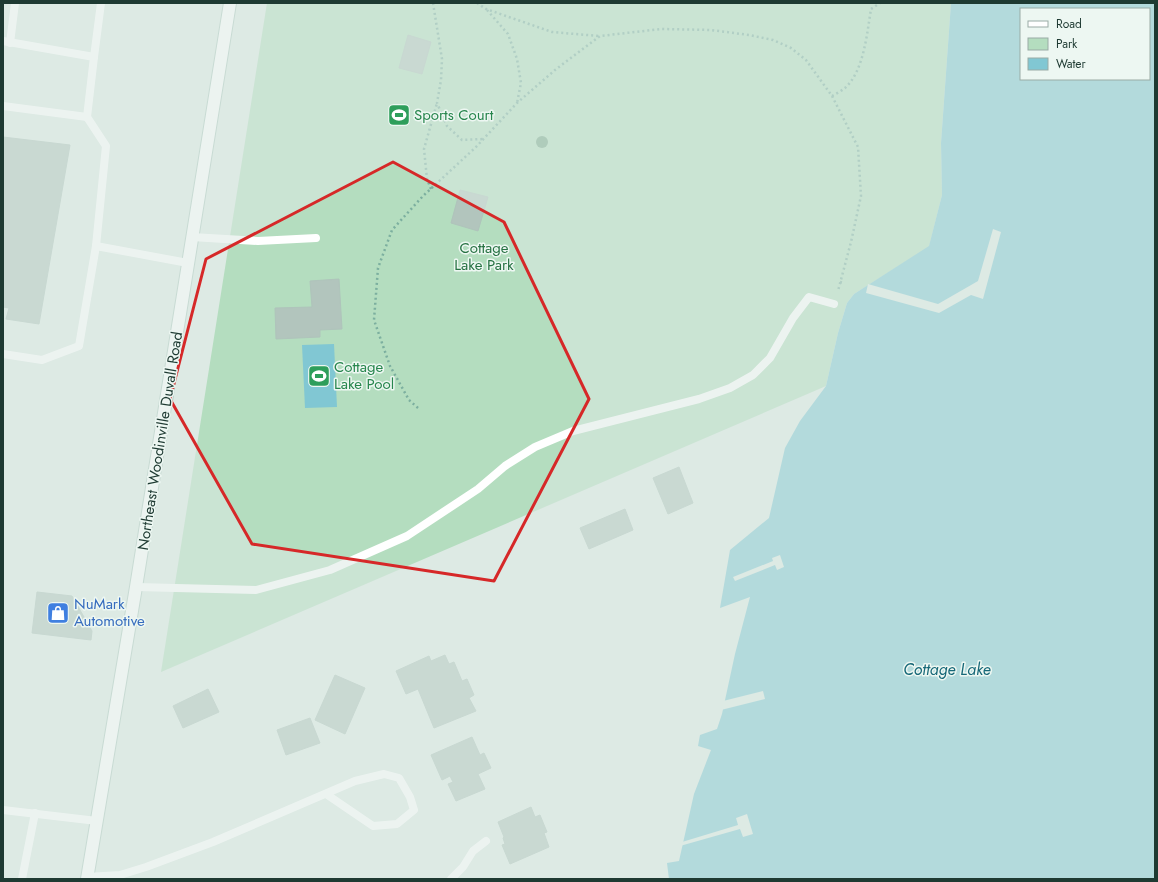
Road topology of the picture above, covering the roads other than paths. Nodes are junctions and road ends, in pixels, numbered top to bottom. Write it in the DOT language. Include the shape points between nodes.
graph roads {
  1 [pos="15,3"];
  2 [pos="101,3"];
  3 [pos="230,3"];
  4 [pos="6,42"];
  5 [pos="94,57"];
  6 [pos="3,106"];
  7 [pos="87,117"];
  8 [pos="192,237"];
  9 [pos="316,238"];
  10 [pos="96,246"];
  11 [pos="188,263"];
  12 [pos="834,304"];
  13 [pos="3,354"];
  14 [pos="136,587"];
  15 [pos="326,794"];
  16 [pos="3,810"];
  17 [pos="35,813"];
  18 [pos="97,821"];
  19 [pos="486,841"];
  20 [pos="87,878"];
  21 [pos="22,879"];
  22 [pos="451,879"];
  1 -- 4 [label="lane"];
  2 -- 5 [label="lane"];
  3 -- 8 [label="main road, Northeast Woodinville Duvall Road"];
  4 -- 5 [label="lane"];
  5 -- 7 [label="lane"];
  6 -- 7 [label="lane"];
  7 -- 10 [label="lane" via="106,146"];
  8 -- 9 [label="lane" via="258,241"];
  8 -- 11 [label="main road, Northeast Woodinville Duvall Road"];
  10 -- 11 [label="lane"];
  10 -- 13 [label="lane" via="79,346 42,360"];
  11 -- 14 [label="main road, Northeast Woodinville Duvall Road"];
  12 -- 14 [label="lane" via="809,297 793,318 770,358 753,375 730,388 699,399 573,431 535,447 407,536 330,570 256,590"];
  14 -- 18 [label="main road, Northeast Woodinville Duvall Road"];
  15 -- 15 [label="lane" via="355,781 384,774 399,778 414,810 397,824 373,826"];
  15 -- 20 [label="lane" via="213,842 146,867 120,875"];
  16 -- 17 [label="lane"];
  17 -- 18 [label="lane"];
  17 -- 21 [label="lane"];
  18 -- 20 [label="main road, Northeast Woodinville Duvall Road"];
  19 -- 22 [label="lane" via="473,851 463,867"];
}
